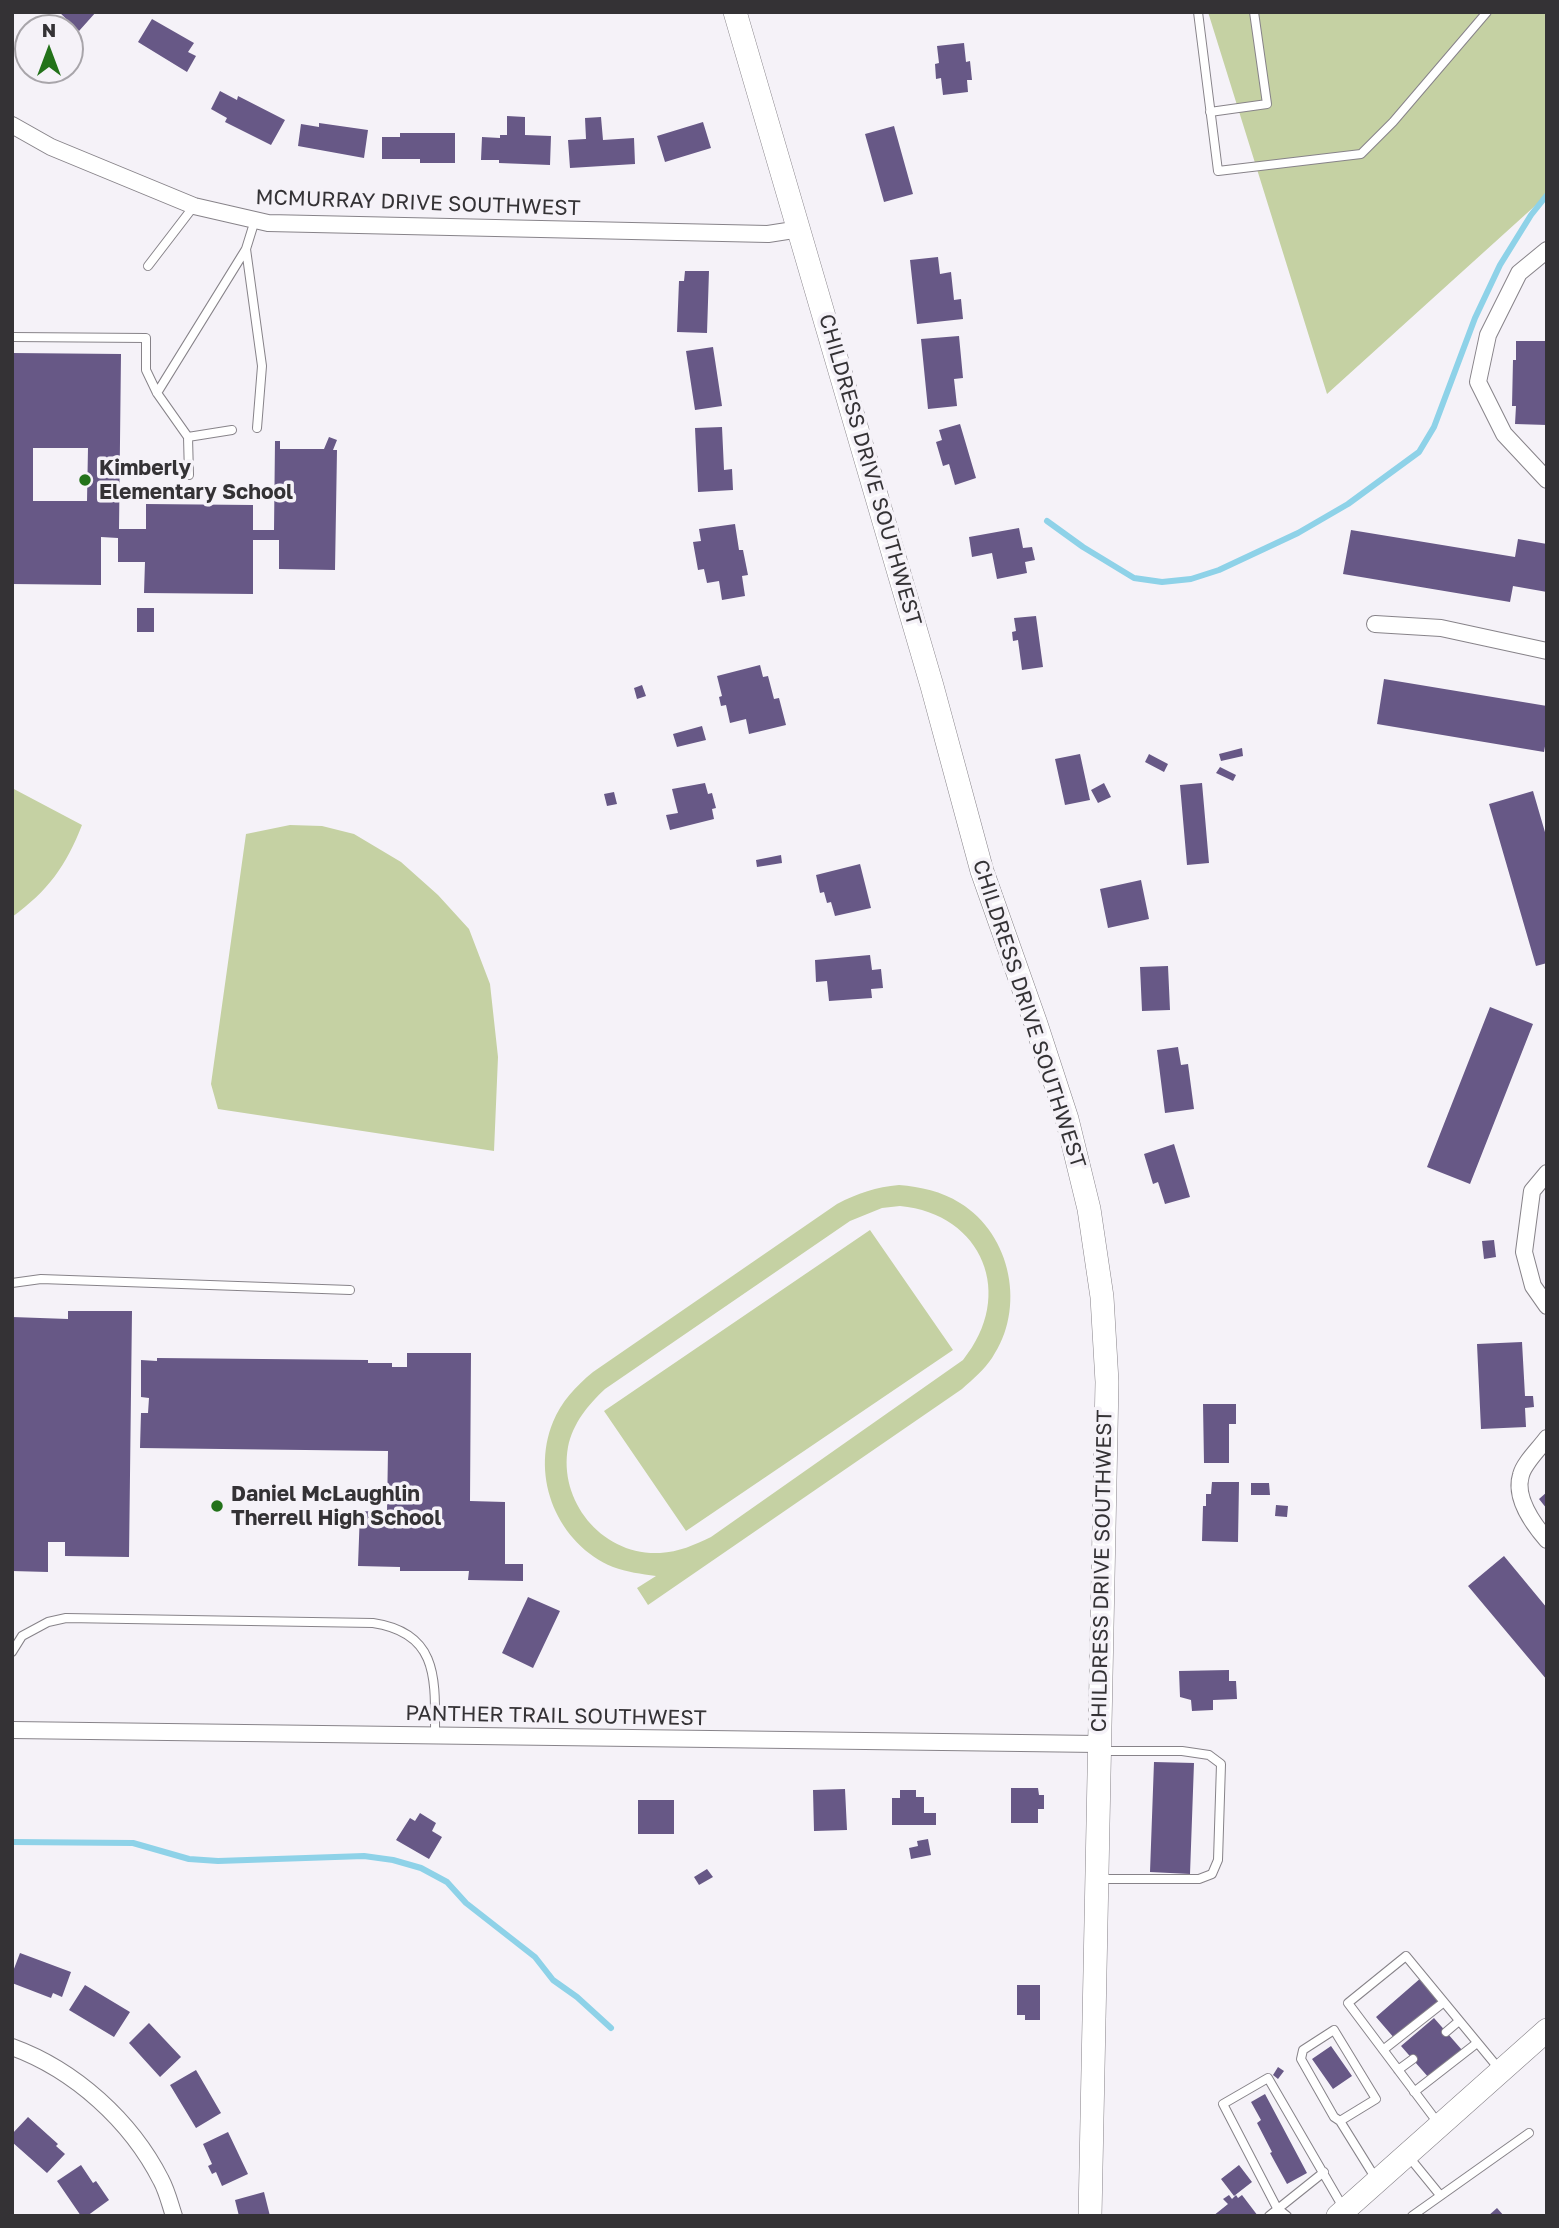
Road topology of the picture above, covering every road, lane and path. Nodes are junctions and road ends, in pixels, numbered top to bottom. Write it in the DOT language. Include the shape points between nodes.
graph roads {
  1 [pos="735,12"];
  2 [pos="1198,12"];
  3 [pos="1254,12"];
  4 [pos="1487,12"];
  5 [pos="1210,112"];
  6 [pos="12,125"];
  7 [pos="194,206"];
  8 [pos="255,220"];
  9 [pos="800,229"];
  10 [pos="246,249"];
  11 [pos="1547,250"];
  12 [pos="148,265"];
  13 [pos="12,337"];
  14 [pos="157,393"];
  15 [pos="257,428"];
  16 [pos="232,429"];
  17 [pos="188,437"];
  18 [pos="189,475"];
  19 [pos="1547,480"];
  20 [pos="1376,624"];
  21 [pos="1547,651"];
  22 [pos="1547,1173"];
  23 [pos="12,1283"];
  24 [pos="350,1290"];
  25 [pos="1547,1306"];
  26 [pos="1547,1438"];
  27 [pos="1547,1540"];
  28 [pos="12,1652"];
  29 [pos="12,1730"];
  30 [pos="435,1736"];
  31 [pos="1098,1747"];
  32 [pos="1096,1879"];
  33 [pos="1444,2002"];
  34 [pos="1459,2021"];
  35 [pos="1547,2030"];
  36 [pos="1446,2032"];
  37 [pos="1477,2043"];
  38 [pos="12,2047"];
  39 [pos="1383,2050"];
  40 [pos="1413,2059"];
  41 [pos="1398,2070"];
  42 [pos="1501,2071"];
  43 [pos="1415,2092"];
  44 [pos="1340,2121"];
  45 [pos="1440,2126"];
  46 [pos="1529,2133"];
  47 [pos="1407,2155"];
  48 [pos="1324,2172"];
  49 [pos="1377,2181"];
  50 [pos="1440,2195"];
  51 [pos="1277,2208"];
  52 [pos="1341,2213"];
  53 [pos="174,2216"];
  54 [pos="1090,2216"];
  55 [pos="1269,2216"];
  56 [pos="1287,2216"];
  57 [pos="1412,2216"];
  1 -- 9 [label="street, CHILDRESS DRIVE SOUTHWEST"];
  2 -- 5 [label="lane"];
  3 -- 5 [label="lane" via="1267,104"];
  4 -- 5 [label="lane" via="1361,154 1218,171"];
  6 -- 7 [label="street, MCMURRAY DRIVE SOUTHWEST" via="51,147"];
  7 -- 8 [label="street, MCMURRAY DRIVE SOUTHWEST"];
  7 -- 12 [label="lane"];
  8 -- 9 [label="street, MCMURRAY DRIVE SOUTHWEST" via="768,234"];
  8 -- 10 [label="lane"];
  9 -- 31 [label="street, CHILDRESS DRIVE SOUTHWEST" via="982,871 1059,1095 1088,1209 1102,1297 1107,1382"];
  10 -- 14 [label="lane"];
  10 -- 15 [label="lane" via="262,366"];
  11 -- 19 [label="street" via="1519,273 1488,335 1478,382 1504,434"];
  13 -- 14 [label="lane" via="146,338 146,370"];
  14 -- 17 [label="lane"];
  16 -- 17 [label="lane"];
  17 -- 18 [label="lane"];
  20 -- 21 [label="street" via="1441,628"];
  22 -- 25 [label="street" via="1532,1191 1524,1252 1533,1286"];
  23 -- 24 [label="lane" via="41,1279"];
  26 -- 27 [label="street" via="1521,1474 1520,1496"];
  28 -- 30 [label="lane" via="22,1636 66,1618 387,1625 422,1646 432,1664"];
  29 -- 30 [label="street, PANTHER TRAIL SOUTHWEST"];
  30 -- 31 [label="street, PANTHER TRAIL SOUTHWEST"];
  31 -- 32 [label="street, CHILDRESS DRIVE SOUTHWEST"];
  31 -- 32 [label="lane" via="1182,1751 1209,1755 1221,1764 1218,1860 1212,1874 1199,1879"];
  32 -- 54 [label="street, CHILDRESS DRIVE SOUTHWEST"];
  33 -- 34 [label="lane"];
  33 -- 39 [label="lane"];
  33 -- 39 [label="lane" via="1406,1956 1348,2003"];
  34 -- 36 [label="lane"];
  34 -- 37 [label="lane"];
  35 -- 42 [label="street"];
  37 -- 42 [label="lane"];
  37 -- 43 [label="lane"];
  38 -- 53 [label="street" via="90,2092 130,2131 162,2181"];
  39 -- 41 [label="lane"];
  40 -- 41 [label="lane"];
  41 -- 43 [label="lane"];
  42 -- 45 [label="street"];
  43 -- 45 [label="lane"];
  44 -- 44 [label="lane" via="1376,2099 1334,2030 1303,2050 1301,2059"];
  44 -- 49 [label="lane"];
  45 -- 47 [label="street"];
  46 -- 50 [label="lane"];
  47 -- 49 [label="street"];
  47 -- 50 [label="lane"];
  48 -- 51 [label="lane"];
  48 -- 51 [label="lane" via="1268,2078 1223,2104"];
  48 -- 52 [label="lane"];
  49 -- 52 [label="street"];
  50 -- 57 [label="lane"];
  51 -- 55 [label="lane"];
  51 -- 56 [label="lane"];
}
